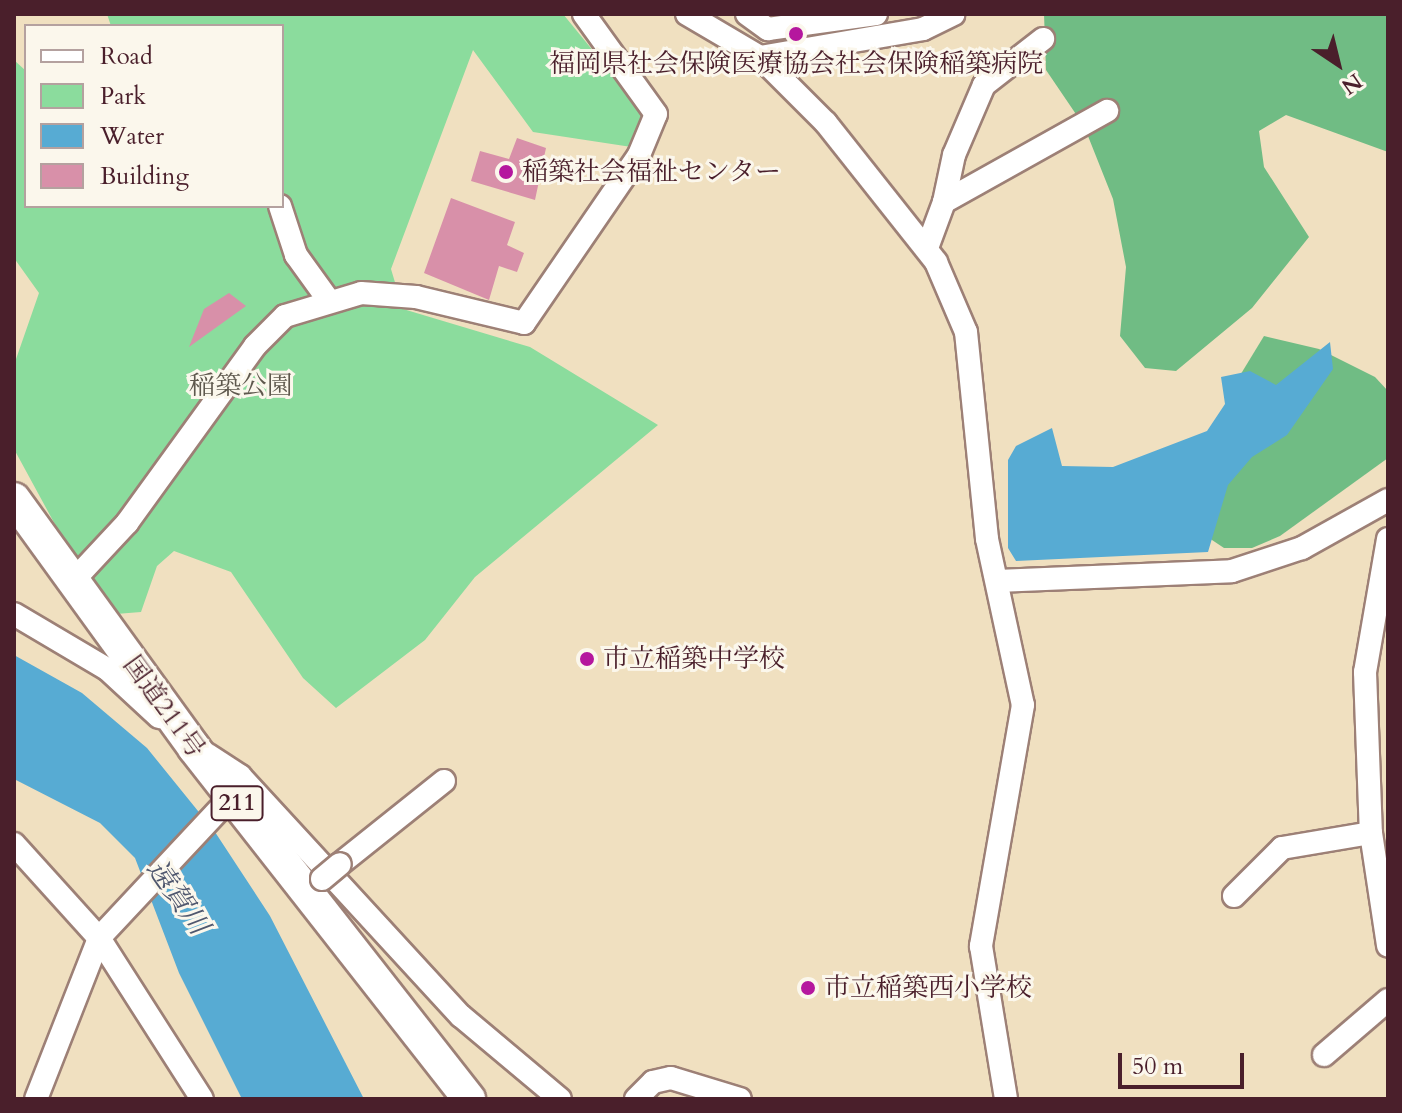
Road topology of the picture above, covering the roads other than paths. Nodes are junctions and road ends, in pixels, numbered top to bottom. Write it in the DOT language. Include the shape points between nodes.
graph roads {
  1 [pos="584,14"];
  2 [pos="687,14"];
  3 [pos="747,14"];
  4 [pos="876,14"];
  5 [pos="954,14"];
  6 [pos="1043,39"];
  7 [pos="760,57"];
  8 [pos="1107,111"];
  9 [pos="944,202"];
  10 [pos="281,208"];
  11 [pos="927,248"];
  12 [pos="327,298"];
  13 [pos="14,499"];
  14 [pos="1386,507"];
  15 [pos="1388,539"];
  16 [pos="997,581"];
  17 [pos="72,582"];
  18 [pos="14,614"];
  19 [pos="194,748"];
  20 [pos="444,781"];
  21 [pos="227,801"];
  22 [pos="1371,833"];
  23 [pos="14,844"];
  24 [pos="314,885"];
  25 [pos="1234,896"];
  26 [pos="99,938"];
  27 [pos="1388,946"];
  28 [pos="1388,1000"];
  29 [pos="1324,1055"];
  30 [pos="36,1099"];
  31 [pos="202,1099"];
  32 [pos="469,1099"];
  33 [pos="560,1099"];
  34 [pos="636,1099"];
  35 [pos="740,1099"];
  36 [pos="1006,1099"];
  1 -- 12 [label="street" via="656,114 639,155 524,323 416,297"];
  2 -- 7 [label="street"];
  3 -- 4 [label="street" via="768,29"];
  5 -- 7 [label="street" via="923,29"];
  6 -- 9 [label="street" via="984,85 954,155"];
  7 -- 11 [label="street" via="826,123"];
  8 -- 9 [label="street"];
  9 -- 11 [label="street"];
  10 -- 12 [label="street" via="296,255"];
  11 -- 16 [label="street" via="966,332"];
  12 -- 17 [label="street" via="270,327 127,523"];
  13 -- 17 [label="highway, 国道211号 / 211"];
  14 -- 16 [label="street" via="1302,548 1232,571"];
  15 -- 22 [label="street" via="1365,672"];
  16 -- 36 [label="street" via="1023,705 981,946"];
  17 -- 19 [label="highway, 国道211号 / 211"];
  18 -- 19 [label="street" via="107,669"];
  19 -- 21 [label="highway, 国道211号 / 211"];
  19 -- 33 [label="street" via="240,776 461,1016"];
  20 -- 24 [label="street, bridge"];
  21 -- 24 [label="highway, 国道211号 / 211"];
  21 -- 26 [label="street"];
  22 -- 25 [label="street" via="1282,848"];
  22 -- 27 [label="street"];
  23 -- 26 [label="street"];
  24 -- 32 [label="highway, 国道211号 / 211"];
  26 -- 30 [label="street"];
  26 -- 31 [label="street"];
  28 -- 29 [label="street"];
  34 -- 35 [label="street" via="653,1082 671,1078"];
}
